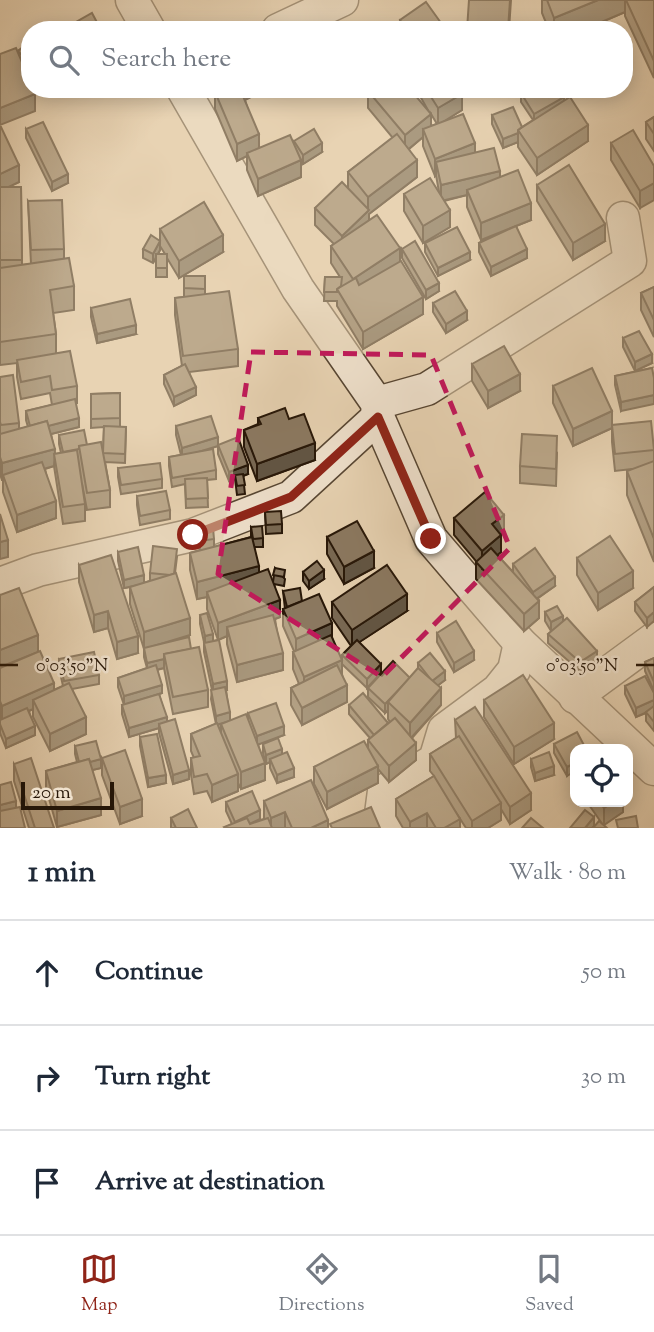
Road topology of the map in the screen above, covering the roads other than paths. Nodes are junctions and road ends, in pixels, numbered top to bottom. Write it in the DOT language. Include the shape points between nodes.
graph roads {
  1 [pos="132,0"];
  2 [pos="342,0"];
  3 [pos="144,21"];
  4 [pos="297,21"];
  5 [pos="188,98"];
  6 [pos="624,218"];
  7 [pos="377,410"];
  8 [pos="0,584"];
  9 [pos="654,639"];
  10 [pos="520,643"];
  11 [pos="575,697"];
  12 [pos="654,769"];
  13 [pos="388,828"];
  1 -- 3 [label="street"];
  2 -- 4 [label="street"];
  5 -- 7 [label="street" via="298,289"];
  6 -- 7 [label="street" via="630,261 427,389"];
  7 -- 8 [label="street" via="291,497 193,535 38,570"];
  7 -- 10 [label="street" via="431,539"];
  9 -- 11 [label="street"];
  10 -- 11 [label="street"];
  10 -- 13 [label="street" via="514,670 498,690 444,730 435,760 384,791 381,814"];
  11 -- 12 [label="street"];
}
